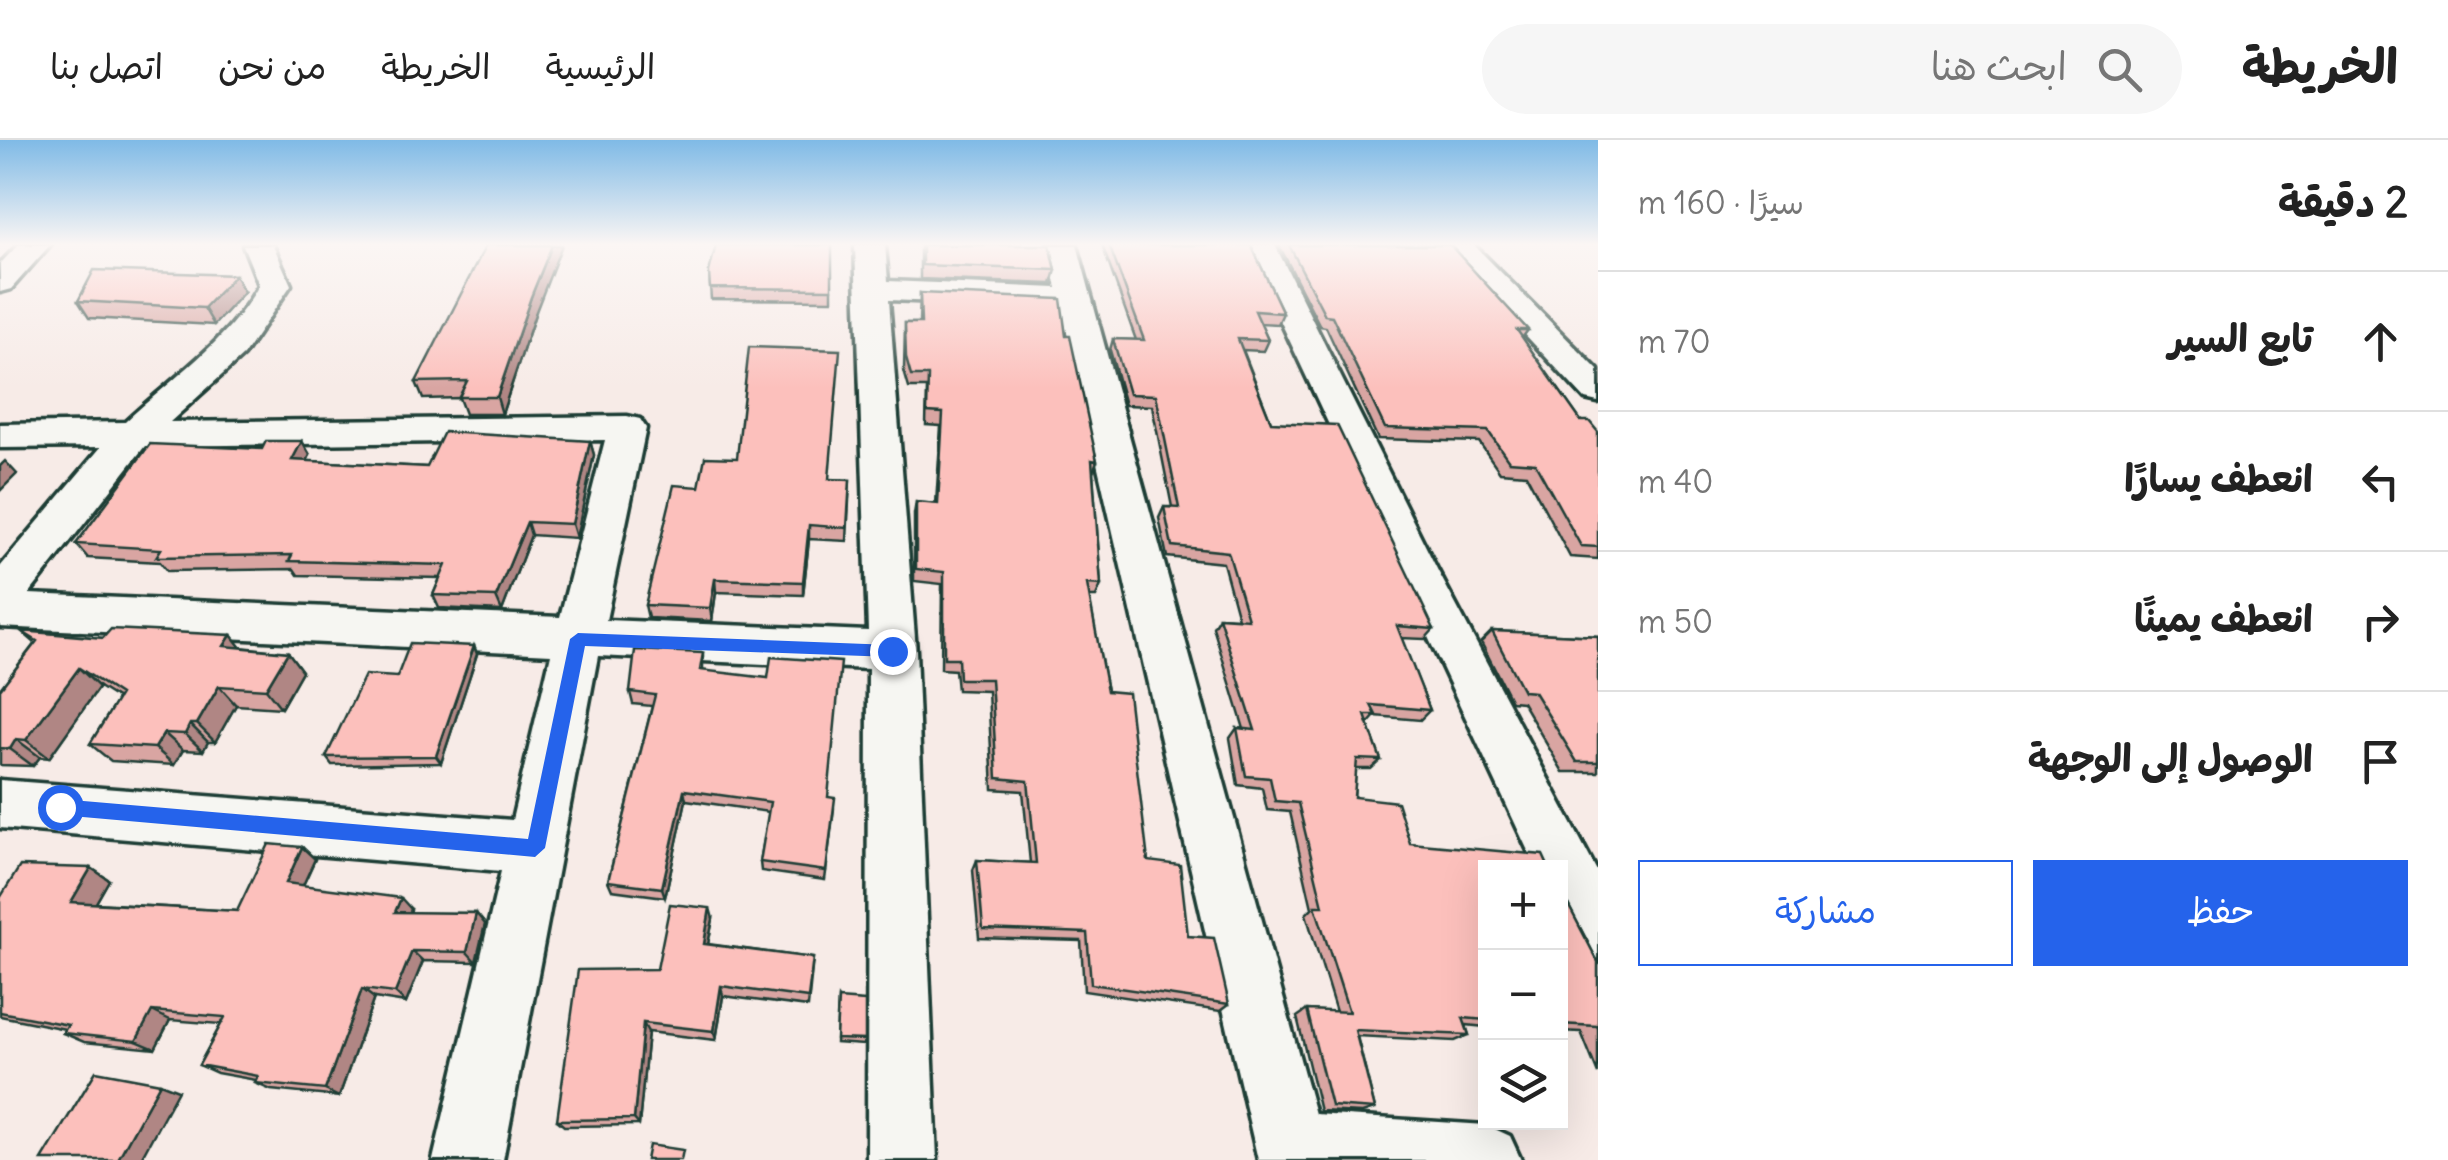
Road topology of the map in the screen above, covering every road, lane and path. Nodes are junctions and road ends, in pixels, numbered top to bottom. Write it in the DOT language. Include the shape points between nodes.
graph roads {
  1 [pos="271,293"];
  2 [pos="872,293"];
  3 [pos="1037,293"];
  4 [pos="1073,293"];
  5 [pos="1283,293"];
  6 [pos="1502,293"];
  7 [pos="1074,298"];
  8 [pos="1598,391"];
  9 [pos="0,436"];
  10 [pos="134,436"];
  11 [pos="0,598"];
  12 [pos="0,610"];
  13 [pos="578,639"];
  14 [pos="892,651"];
  15 [pos="0,804"];
  16 [pos="535,848"];
  17 [pos="1598,933"];
  18 [pos="1291,1153"];
  19 [pos="468,1160"];
  20 [pos="902,1160"];
  21 [pos="1486,1160"];
  1 -- 10 [label="street" via="262,315 224,356"];
  2 -- 14 [label="street"];
  3 -- 7 [label="street"];
  4 -- 7 [label="street"];
  5 -- 17 [label="street"];
  6 -- 8 [label="street"];
  7 -- 18 [label="street"];
  9 -- 10 [label="street"];
  10 -- 11 [label="street"];
  10 -- 13 [label="street" via="627,428"];
  12 -- 13 [label="street"];
  13 -- 14 [label="street"];
  13 -- 16 [label="street"];
  14 -- 20 [label="street"];
  15 -- 16 [label="street"];
  16 -- 19 [label="street"];
  18 -- 21 [label="street"];
}
